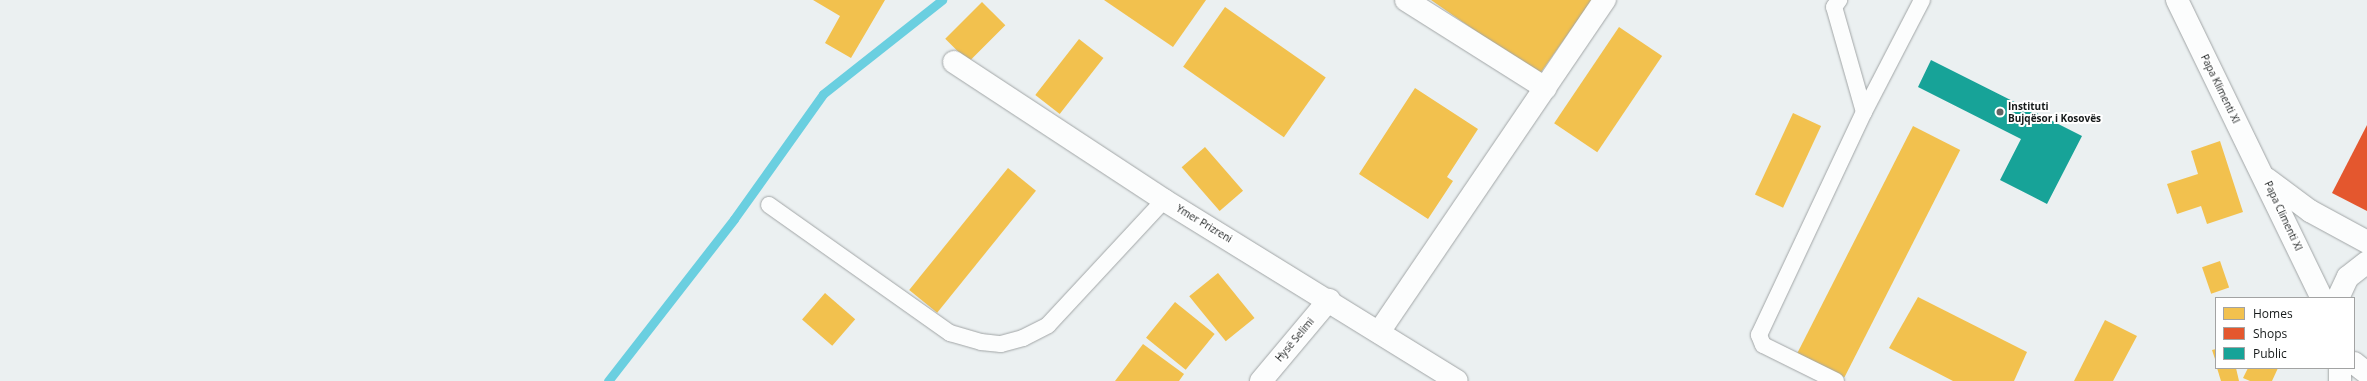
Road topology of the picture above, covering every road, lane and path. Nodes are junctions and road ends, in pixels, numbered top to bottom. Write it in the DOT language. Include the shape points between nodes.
graph roads {
  1 [pos="1406,0"];
  2 [pos="1605,0"];
  3 [pos="1839,0"];
  4 [pos="1922,0"];
  5 [pos="2177,0"];
  6 [pos="954,62"];
  7 [pos="1545,88"];
  8 [pos="1864,112"];
  9 [pos="2264,177"];
  10 [pos="1164,200"];
  11 [pos="769,205"];
  12 [pos="2367,242"];
  13 [pos="2367,262"];
  14 [pos="2322,297"];
  15 [pos="2338,297"];
  16 [pos="1329,300"];
  17 [pos="1379,332"];
  18 [pos="2355,364"];
  19 [pos="2340,369"];
  20 [pos="2367,373"];
  21 [pos="1261,381"];
  22 [pos="1456,381"];
  23 [pos="1836,381"];
  24 [pos="2340,381"];
  1 -- 7 [label="street"];
  2 -- 7 [label="street"];
  3 -- 8 [label="lane" via="1834,7"];
  4 -- 8 [label="lane"];
  5 -- 9 [label="street, Papa Klimenti XI"];
  6 -- 10 [label="street, Ymer Prizreni"];
  7 -- 17 [label="street"];
  8 -- 23 [label="lane" via="1760,336 1763,345"];
  9 -- 12 [label="street, Papa Climenti XI" via="2310,211"];
  9 -- 14 [label="street, Papa Climenti XI"];
  10 -- 11 [label="lane" via="1048,324 1023,338 1001,344 981,342 950,333"];
  10 -- 16 [label="street, Ymer Prizreni"];
  13 -- 15 [label="street" via="2348,277"];
  16 -- 17 [label="street, Ymer Prizreni"];
  16 -- 21 [label="street, Hysë Selimi"];
  17 -- 22 [label="street, Ymer Prizreni"];
  18 -- 20 [label="street"];
  19 -- 24 [label="street"];
}
